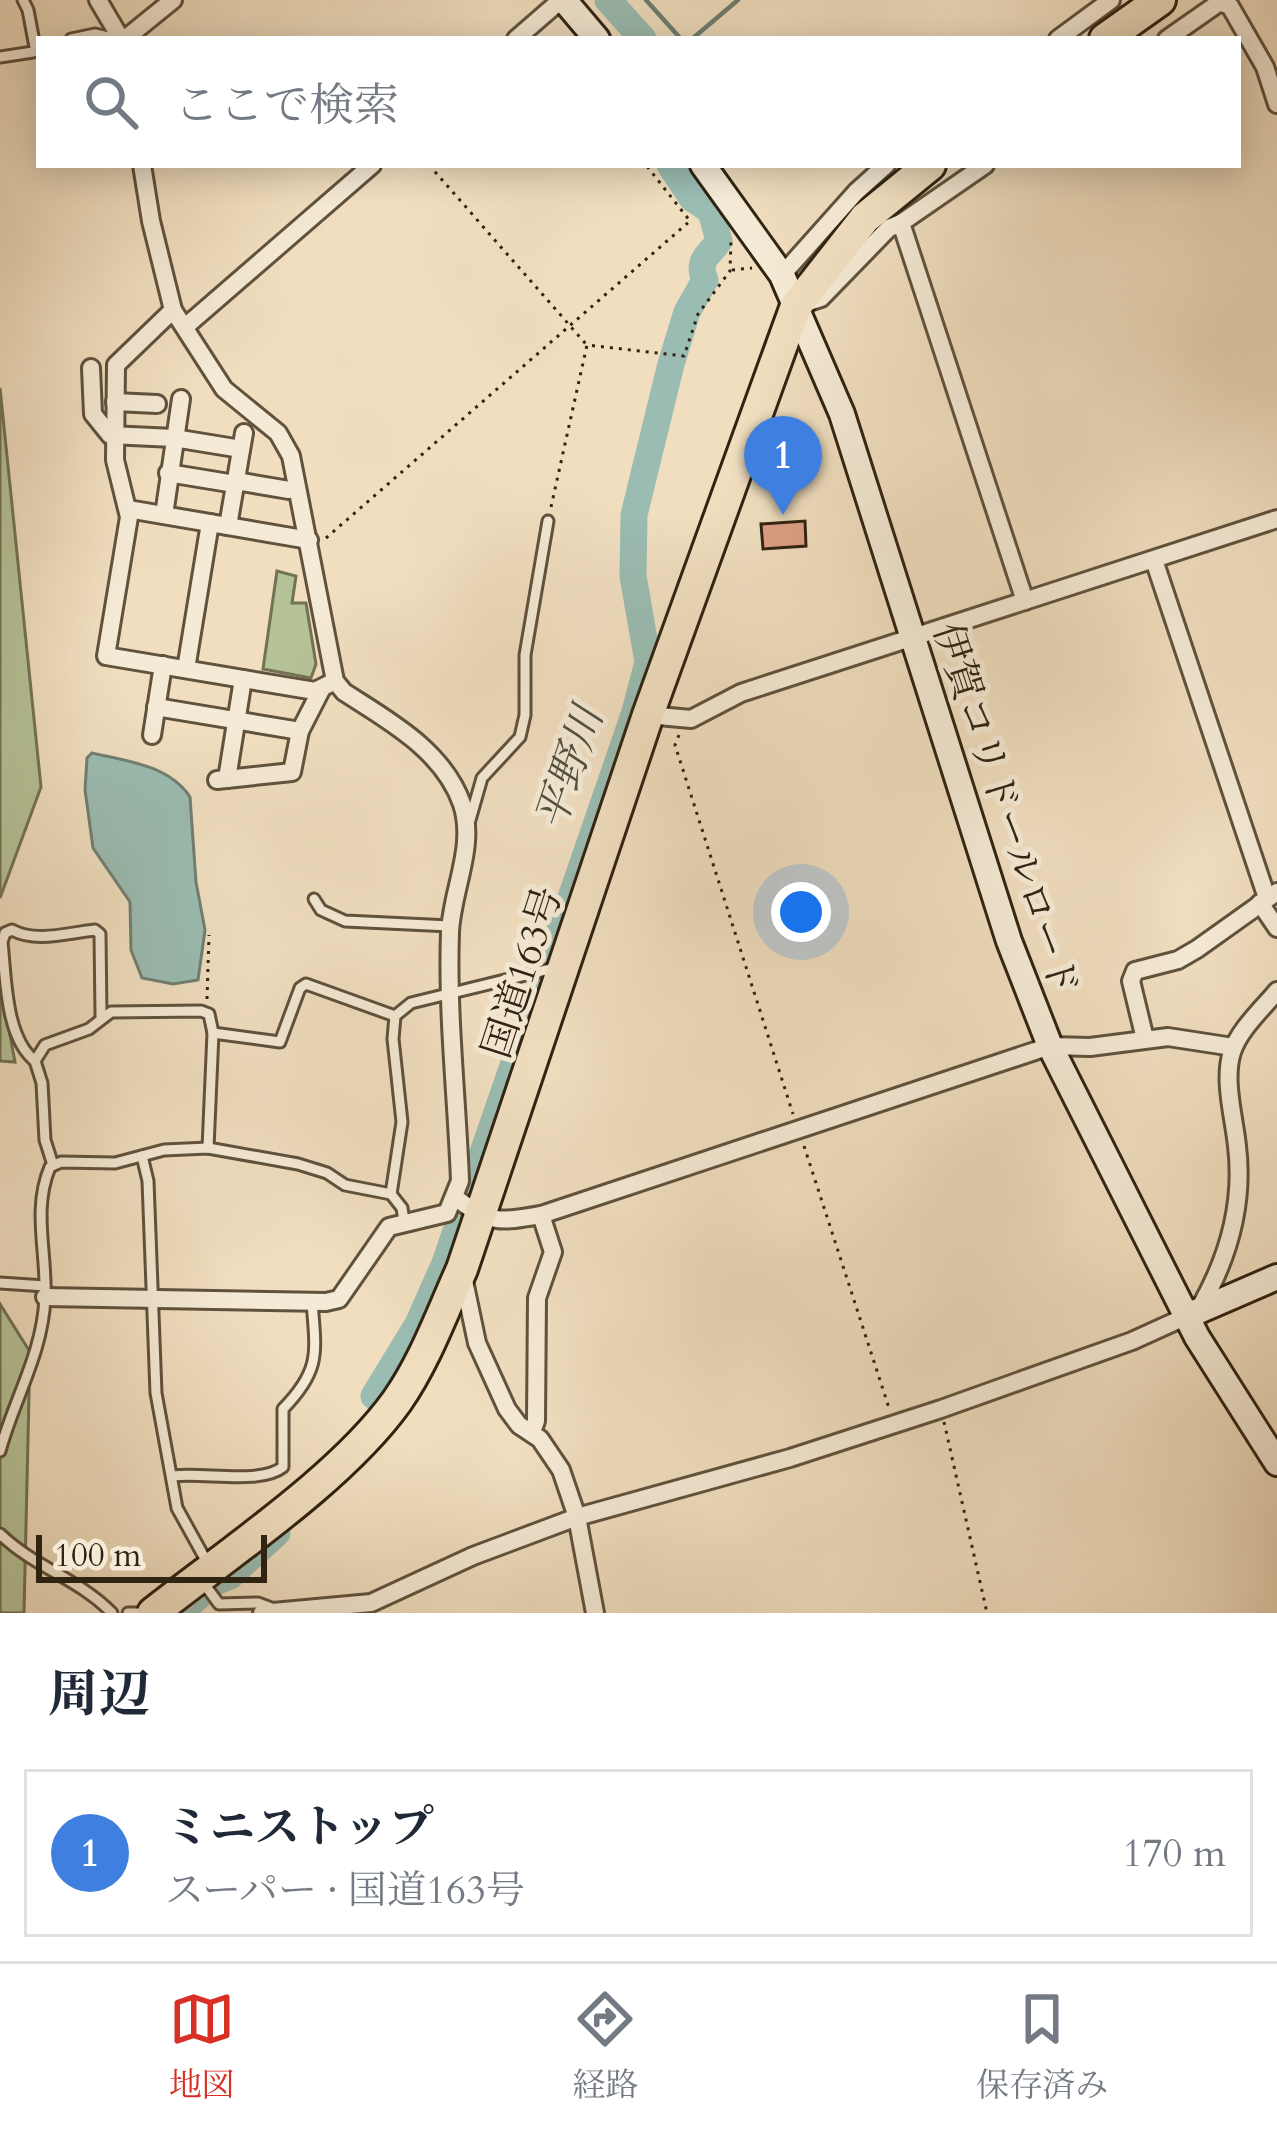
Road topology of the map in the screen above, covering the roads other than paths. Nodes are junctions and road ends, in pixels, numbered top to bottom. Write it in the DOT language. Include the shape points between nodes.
graph roads {
  1 [pos="22,0"];
  2 [pos="98,0"];
  3 [pos="173,0"];
  4 [pos="563,0"];
  5 [pos="1111,0"];
  6 [pos="1160,0"];
  7 [pos="119,36"];
  8 [pos="125,36"];
  9 [pos="520,36"];
  10 [pos="594,36"];
  11 [pos="1062,36"];
  12 [pos="1110,36"];
  13 [pos="1171,36"];
  14 [pos="36,42"];
  15 [pos="36,48"];
  16 [pos="0,57"];
  17 [pos="1277,104"];
  18 [pos="142,168"];
  19 [pos="369,168"];
  20 [pos="705,168"];
  21 [pos="883,168"];
  22 [pos="926,168"];
  23 [pos="981,168"];
  24 [pos="901,223"];
  25 [pos="782,275"];
  26 [pos="796,306"];
  27 [pos="173,310"];
  28 [pos="185,327"];
  29 [pos="91,368"];
  30 [pos="181,399"];
  31 [pos="115,402"];
  32 [pos="158,404"];
  33 [pos="114,437"];
  34 [pos="173,439"];
  35 [pos="168,473"];
  36 [pos="236,483"];
  37 [pos="289,490"];
  38 [pos="128,509"];
  39 [pos="164,515"];
  40 [pos="1277,519"];
  41 [pos="548,521"];
  42 [pos="219,524"];
  43 [pos="310,545"];
  44 [pos="1154,560"];
  45 [pos="1025,602"];
  46 [pos="913,638"];
  47 [pos="163,665"];
  48 [pos="186,669"];
  49 [pos="243,679"];
  50 [pos="328,686"];
  51 [pos="156,707"];
  52 [pos="648,715"];
  53 [pos="236,722"];
  54 [pos="300,731"];
  55 [pos="152,735"];
  56 [pos="467,831"];
  57 [pos="1268,897"];
  58 [pos="314,899"];
  59 [pos="450,926"];
  60 [pos="1277,928"];
  61 [pos="552,968"];
  62 [pos="452,992"];
  63 [pos="1277,992"];
  64 [pos="101,1016"];
  65 [pos="395,1016"];
  66 [pos="213,1033"];
  67 [pos="1145,1039"];
  68 [pos="1050,1046"];
  69 [pos="1233,1047"];
  70 [pos="35,1060"];
  71 [pos="208,1148"];
  72 [pos="142,1156"];
  73 [pos="53,1166"];
  74 [pos="391,1194"];
  75 [pos="468,1207"];
  76 [pos="541,1215"];
  77 [pos="404,1220"];
  78 [pos="462,1269"];
  79 [pos="1277,1277"];
  80 [pos="0,1283"];
  81 [pos="45,1292"];
  82 [pos="154,1300"];
  83 [pos="312,1302"];
  84 [pos="1193,1312"];
  85 [pos="532,1432"];
  86 [pos="0,1451"];
  87 [pos="1277,1463"];
  88 [pos="172,1476"];
  89 [pos="577,1516"];
  90 [pos="0,1534"];
  91 [pos="206,1580"];
  92 [pos="371,1608"];
  93 [pos="268,1611"];
  94 [pos="112,1613"];
  95 [pos="128,1613"];
  96 [pos="137,1613"];
  97 [pos="154,1613"];
  98 [pos="595,1613"];
  1 -- 14 [label="lane"];
  2 -- 7 [label="street"];
  3 -- 8 [label="street"];
  4 -- 9 [label="street"];
  4 -- 10 [label="street"];
  5 -- 11 [label="street"];
  6 -- 12 [label="highway"];
  13 -- 17 [label="street" via="1220,2 1230,6"];
  15 -- 16 [label="lane"];
  18 -- 27 [label="street"];
  19 -- 28 [label="street"];
  20 -- 25 [label="street, 伊賀コリドールロード"];
  21 -- 25 [label="street"];
  22 -- 26 [label="highway, 国道163号" via="865,218"];
  23 -- 24 [label="street"];
  24 -- 26 [label="street" via="821,298"];
  24 -- 45 [label="street"];
  25 -- 26 [label="street, 伊賀コリドールロード"];
  26 -- 46 [label="street, 伊賀コリドールロード" via="842,414"];
  26 -- 52 [label="highway, 国道163号"];
  27 -- 28 [label="street"];
  27 -- 31 [label="street" via="118,360"];
  28 -- 43 [label="street" via="224,389 286,442"];
  29 -- 33 [label="street" via="93,414"];
  30 -- 34 [label="street"];
  31 -- 32 [label="street"];
  31 -- 33 [label="street"];
  33 -- 34 [label="street"];
  33 -- 38 [label="street"];
  34 -- 35 [label="street"];
  34 -- 36 [label="street" via="243,441"];
  35 -- 36 [label="street"];
  35 -- 39 [label="street"];
  36 -- 37 [label="street"];
  36 -- 42 [label="street"];
  38 -- 39 [label="street"];
  38 -- 47 [label="street" via="106,656"];
  39 -- 42 [label="street"];
  40 -- 44 [label="street"];
  41 -- 56 [label="lane" via="524,655 520,737 482,778"];
  42 -- 43 [label="street"];
  42 -- 48 [label="street"];
  43 -- 50 [label="street"];
  44 -- 45 [label="street"];
  44 -- 57 [label="street"];
  45 -- 46 [label="street"];
  46 -- 52 [label="street" via="741,693 691,719"];
  46 -- 68 [label="street, 伊賀コリドールロード"];
  47 -- 48 [label="street"];
  47 -- 51 [label="street"];
  48 -- 49 [label="street"];
  49 -- 50 [label="street"];
  49 -- 53 [label="street"];
  50 -- 54 [label="street"];
  50 -- 56 [label="street" via="409,735 447,774"];
  51 -- 53 [label="street"];
  51 -- 55 [label="street"];
  52 -- 61 [label="highway, 国道163号"];
  53 -- 54 [label="street"];
  53 -- 54 [label="street" via="222,780 292,772"];
  56 -- 59 [label="street"];
  57 -- 60 [label="street"];
  57 -- 67 [label="street" via="1178,960 1135,971"];
  58 -- 59 [label="lane" via="345,921"];
  59 -- 62 [label="street"];
  61 -- 62 [label="lane"];
  61 -- 75 [label="highway, 国道163号"];
  62 -- 65 [label="lane"];
  62 -- 75 [label="street" via="460,1181"];
  63 -- 69 [label="street"];
  64 -- 66 [label="lane" via="207,1011"];
  64 -- 70 [label="lane" via="45,1045"];
  64 -- 70 [label="lane" via="100,934 5,933 14,1021"];
  65 -- 66 [label="lane" via="306,984 280,1042"];
  65 -- 74 [label="lane" via="402,1122"];
  66 -- 71 [label="lane"];
  67 -- 68 [label="street"];
  67 -- 69 [label="street"];
  68 -- 76 [label="street"];
  68 -- 84 [label="street, 伊賀コリドールロード"];
  69 -- 84 [label="street" via="1235,1212 1229,1246"];
  70 -- 73 [label="lane"];
  71 -- 72 [label="lane"];
  71 -- 74 [label="lane" via="298,1163 345,1185"];
  72 -- 73 [label="lane"];
  72 -- 82 [label="lane"];
  73 -- 81 [label="lane" via="40,1190"];
  74 -- 77 [label="lane"];
  75 -- 76 [label="street" via="503,1222"];
  75 -- 77 [label="street"];
  75 -- 78 [label="highway, 国道163号"];
  76 -- 85 [label="street" via="554,1252 537,1298"];
  77 -- 83 [label="street" via="389,1227 339,1299"];
  78 -- 85 [label="street" via="482,1356 512,1418"];
  78 -- 91 [label="highway, 国道163号" via="396,1403"];
  79 -- 84 [label="street"];
  80 -- 81 [label="lane"];
  81 -- 82 [label="street"];
  81 -- 86 [label="lane" via="38,1346"];
  82 -- 83 [label="street"];
  82 -- 88 [label="lane" via="156,1393"];
  83 -- 88 [label="lane" via="317,1357 284,1409 284,1467 263,1477"];
  84 -- 87 [label="street, 伊賀コリドールロード" via="1217,1373"];
  84 -- 89 [label="street" via="941,1409"];
  85 -- 89 [label="street" via="555,1459"];
  88 -- 91 [label="lane"];
  89 -- 92 [label="street"];
  89 -- 98 [label="street"];
  90 -- 94 [label="lane" via="60,1579 88,1588"];
  91 -- 93 [label="lane" via="219,1604"];
  91 -- 97 [label="highway, 国道163号"];
  92 -- 93 [label="street"];
  95 -- 96 [label="lane"];
}
